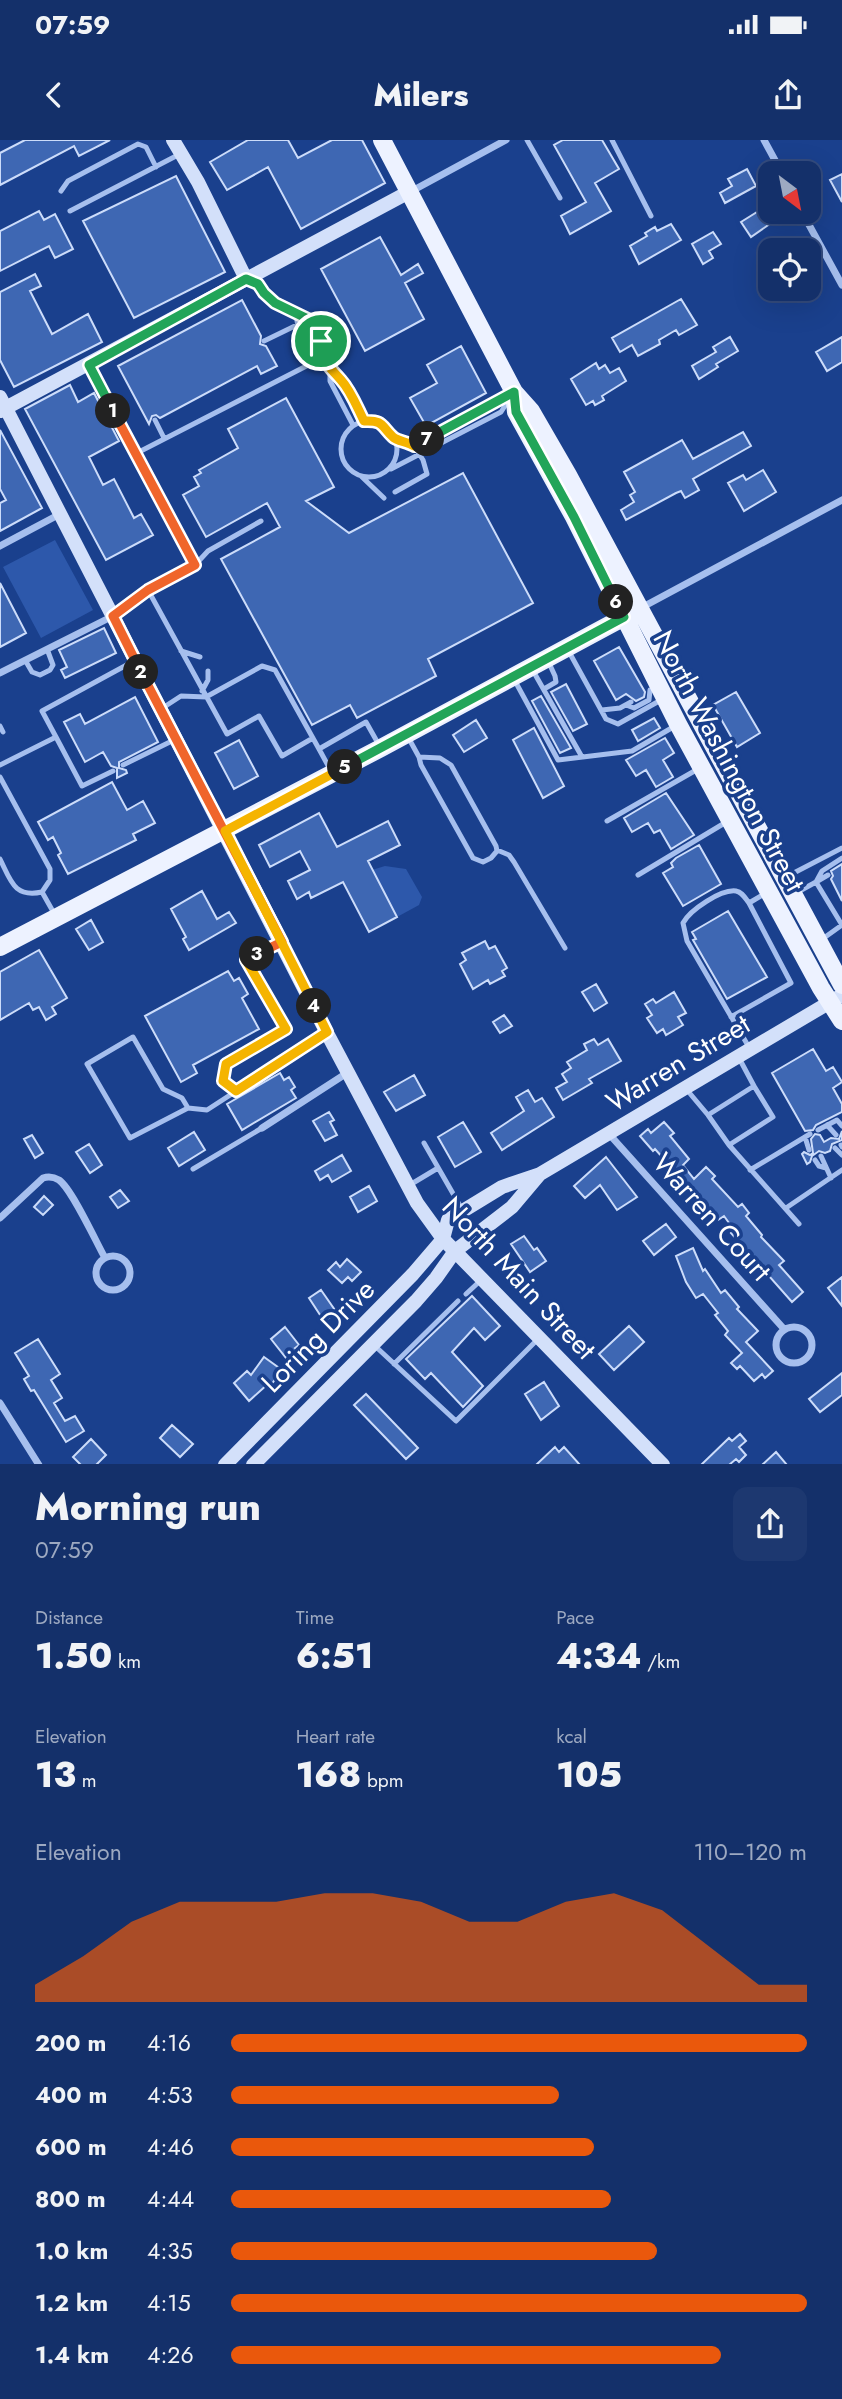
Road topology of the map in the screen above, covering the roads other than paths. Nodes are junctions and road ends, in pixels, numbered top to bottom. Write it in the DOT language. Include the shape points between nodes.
graph roads {
  1 [pos="173,140"];
  2 [pos="382,140"];
  3 [pos="506,140"];
  4 [pos="527,140"];
  5 [pos="612,140"];
  6 [pos="764,140"];
  7 [pos="496,142"];
  8 [pos="181,154"];
  9 [pos="775,161"];
  10 [pos="156,167"];
  11 [pos="61,191"];
  12 [pos="409,192"];
  13 [pos="560,198"];
  14 [pos="70,211"];
  15 [pos="652,216"];
  16 [pos="809,224"];
  17 [pos="246,279"];
  18 [pos="842,285"];
  19 [pos="296,315"];
  20 [pos="297,325"];
  21 [pos="264,341"];
  22 [pos="322,358"];
  23 [pos="89,365"];
  24 [pos="330,371"];
  25 [pos="514,392"];
  26 [pos="2,405"];
  27 [pos="155,420"];
  28 [pos="364,421"];
  29 [pos="353,425"];
  30 [pos="164,438"];
  31 [pos="394,438"];
  32 [pos="414,446"];
  33 [pos="135,454"];
  34 [pos="419,454"];
  35 [pos="390,470"];
  36 [pos="362,477"];
  37 [pos="395,492"];
  38 [pos="384,498"];
  39 [pos="842,500"];
  40 [pos="60,514"];
  41 [pos="261,521"];
  42 [pos="0,546"];
  43 [pos="195,565"];
  44 [pos="148,590"];
  45 [pos="631,613"];
  46 [pos="113,616"];
  47 [pos="566,648"];
  48 [pos="47,649"];
  49 [pos="181,651"];
  50 [pos="200,657"];
  51 [pos="26,660"];
  52 [pos="135,660"];
  53 [pos="539,663"];
  54 [pos="208,671"];
  55 [pos="0,673"];
  56 [pos="513,676"];
  57 [pos="544,689"];
  58 [pos="655,692"];
  59 [pos="204,694"];
  60 [pos="161,709"];
  61 [pos="602,710"];
  62 [pos="678,724"];
  63 [pos="406,734"];
  64 [pos="56,737"];
  65 [pos="176,738"];
  66 [pos="313,738"];
  67 [pos="381,748"];
  68 [pos="319,749"];
  69 [pos="419,757"];
  70 [pos="582,757"];
  71 [pos="0,765"];
  72 [pos="123,765"];
  73 [pos="701,767"];
  74 [pos="113,771"];
  75 [pos="333,774"];
  76 [pos="0,777"];
  77 [pos="730,820"];
  78 [pos="607,821"];
  79 [pos="225,831"];
  80 [pos="842,848"];
  81 [pos="497,849"];
  82 [pos="842,858"];
  83 [pos="0,859"];
  84 [pos="638,875"];
  85 [pos="828,876"];
  86 [pos="784,878"];
  87 [pos="816,882"];
  88 [pos="769,891"];
  89 [pos="42,892"];
  90 [pos="793,895"];
  91 [pos="749,903"];
  92 [pos="56,918"];
  93 [pos="282,942"];
  94 [pos="818,942"];
  95 [pos="1,945"];
  96 [pos="565,948"];
  97 [pos="842,985"];
  98 [pos="836,999"];
  99 [pos="731,1017"];
  100 [pos="842,1021"];
  101 [pos="327,1032"];
  102 [pos="744,1053"];
  103 [pos="348,1073"];
  104 [pos="754,1086"];
  105 [pos="686,1087"];
  106 [pos="236,1091"];
  107 [pos="188,1108"];
  108 [pos="708,1115"];
  109 [pos="842,1126"];
  110 [pos="262,1128"];
  111 [pos="818,1130"];
  112 [pos="608,1133"];
  113 [pos="424,1143"];
  114 [pos="729,1145"];
  115 [pos="816,1146"];
  116 [pos="839,1146"];
  117 [pos="842,1155"];
  118 [pos="818,1158"];
  119 [pos="438,1168"];
  120 [pos="193,1169"];
  121 [pos="750,1170"];
  122 [pos="842,1170"];
  123 [pos="540,1174"];
  124 [pos="831,1178"];
  125 [pos="408,1186"];
  126 [pos="786,1208"];
  127 [pos="463,1211"];
  128 [pos="0,1218"];
  129 [pos="799,1224"];
  130 [pos="443,1239"];
  131 [pos="455,1251"];
  132 [pos="105,1258"];
  133 [pos="482,1279"];
  134 [pos="466,1294"];
  135 [pos="458,1301"];
  136 [pos="784,1329"];
  137 [pos="539,1338"];
  138 [pos="372,1344"];
  139 [pos="394,1364"];
  140 [pos="0,1403"];
  141 [pos="38,1464"];
  142 [pos="226,1464"];
  143 [pos="254,1464"];
  144 [pos="662,1464"];
  1 -- 8 [label="street"];
  2 -- 12 [label="main road, North Washington Street"];
  3 -- 7 [label="street"];
  4 -- 13 [label="lane"];
  5 -- 15 [label="lane"];
  6 -- 9 [label="street"];
  7 -- 12 [label="street"];
  8 -- 10 [label="lane"];
  8 -- 17 [label="street"];
  10 -- 11 [label="lane" via="146,147 138,144 68,180"];
  10 -- 14 [label="lane"];
  12 -- 17 [label="street"];
  12 -- 25 [label="main road, North Washington Street"];
  16 -- 18 [label="street"];
  17 -- 19 [label="lane"];
  17 -- 23 [label="street"];
  19 -- 20 [label="lane"];
  19 -- 22 [label="lane" via="310,320 321,341"];
  20 -- 21 [label="lane"];
  20 -- 22 [label="lane"];
  22 -- 24 [label="lane"];
  22 -- 30 [label="lane"];
  23 -- 26 [label="street"];
  23 -- 33 [label="lane"];
  24 -- 28 [label="lane" via="341,380"];
  24 -- 29 [label="lane" via="330,382"];
  25 -- 32 [label="lane"];
  25 -- 34 [label="lane" via="501,412"];
  25 -- 45 [label="main road, North Washington Street" via="531,411 568,475"];
  26 -- 40 [label="street, North Main Street"];
  27 -- 30 [label="lane"];
  28 -- 29 [label="lane"];
  28 -- 31 [label="lane" via="387,427"];
  29 -- 36 [label="lane" via="341,442 343,455"];
  30 -- 33 [label="lane"];
  31 -- 32 [label="lane"];
  31 -- 35 [label="lane"];
  32 -- 34 [label="lane"];
  33 -- 43 [label="lane"];
  34 -- 35 [label="lane"];
  34 -- 37 [label="lane" via="427,474"];
  35 -- 36 [label="lane"];
  36 -- 38 [label="lane"];
  39 -- 45 [label="street"];
  40 -- 42 [label="street"];
  40 -- 46 [label="street, North Main Street"];
  41 -- 43 [label="lane" via="208,551"];
  43 -- 44 [label="lane"];
  44 -- 46 [label="lane"];
  44 -- 49 [label="lane"];
  45 -- 47 [label="main road"];
  45 -- 58 [label="main road, North Washington Street"];
  45 -- 86 [label="main road, North Washington Street"];
  46 -- 48 [label="street"];
  46 -- 52 [label="street, North Main Street"];
  47 -- 53 [label="main road"];
  47 -- 61 [label="lane"];
  48 -- 51 [label="street"];
  48 -- 51 [label="lane" via="53,665 50,670 40,675 32,672"];
  49 -- 50 [label="lane"];
  49 -- 59 [label="lane"];
  51 -- 55 [label="street"];
  52 -- 60 [label="street, North Main Street"];
  52 -- 64 [label="lane" via="42,711"];
  53 -- 56 [label="main road"];
  53 -- 57 [label="lane"];
  53 -- 57 [label="lane" via="555,676 556,682"];
  54 -- 59 [label="lane"];
  56 -- 63 [label="main road"];
  56 -- 70 [label="lane" via="558,760"];
  57 -- 70 [label="lane"];
  58 -- 61 [label="lane" via="634,708 628,703"];
  58 -- 61 [label="lane" via="618,724 606,719"];
  58 -- 62 [label="main road, North Washington Street"];
  59 -- 60 [label="lane" via="181,696"];
  59 -- 66 [label="lane" via="262,666 275,670"];
  59 -- 66 [label="lane" via="227,734 259,716 282,756"];
  60 -- 65 [label="street, North Main Street"];
  62 -- 70 [label="lane" via="632,751"];
  62 -- 73 [label="main road, North Washington Street"];
  63 -- 67 [label="main road"];
  63 -- 69 [label="lane"];
  64 -- 71 [label="lane"];
  64 -- 74 [label="lane" via="82,786"];
  65 -- 72 [label="lane"];
  65 -- 79 [label="street, North Main Street"];
  66 -- 68 [label="lane"];
  67 -- 68 [label="lane" via="366,722"];
  67 -- 75 [label="main road"];
  68 -- 75 [label="lane"];
  69 -- 81 [label="lane" via="440,758 451,765"];
  69 -- 81 [label="lane" via="473,858 483,862"];
  73 -- 77 [label="main road, North Washington Street"];
  73 -- 78 [label="lane"];
  75 -- 79 [label="main road"];
  76 -- 89 [label="lane" via="50,869 50,880"];
  77 -- 84 [label="lane"];
  77 -- 88 [label="main road, North Washington Street"];
  79 -- 92 [label="main road"];
  79 -- 93 [label="street, North Main Street"];
  80 -- 86 [label="lane"];
  81 -- 96 [label="lane" via="514,862"];
  82 -- 87 [label="lane" via="822,871"];
  83 -- 89 [label="lane" via="18,890 29,895"];
  85 -- 87 [label="lane"];
  86 -- 90 [label="main road, North Washington Street"];
  87 -- 90 [label="lane"];
  87 -- 94 [label="lane" via="842,925"];
  88 -- 91 [label="lane"];
  88 -- 98 [label="main road, North Washington Street"];
  89 -- 92 [label="lane"];
  90 -- 94 [label="main road, North Washington Street"];
  91 -- 99 [label="lane" via="792,983"];
  91 -- 99 [label="lane" via="736,891 727,892 695,907 683,923 687,942"];
  92 -- 95 [label="main road"];
  93 -- 101 [label="street, North Main Street"];
  93 -- 106 [label="lane" via="246,960 286,1029 226,1064 223,1081"];
  94 -- 97 [label="main road, North Washington Street"];
  98 -- 100 [label="main road, North Washington Street"];
  98 -- 102 [label="street, Warren Street"];
  99 -- 102 [label="lane"];
  101 -- 103 [label="street, North Main Street"];
  101 -- 106 [label="lane"];
  102 -- 104 [label="lane"];
  102 -- 105 [label="street, Warren Street"];
  103 -- 110 [label="street"];
  103 -- 125 [label="street, North Main Street"];
  104 -- 108 [label="lane"];
  104 -- 114 [label="lane" via="773,1117"];
  105 -- 108 [label="lane"];
  105 -- 112 [label="street, Warren Street"];
  106 -- 107 [label="lane" via="207,1110"];
  107 -- 107 [label="lane" via="182,1098 163,1089 133,1037 87,1064 130,1138"];
  108 -- 114 [label="lane"];
  109 -- 111 [label="lane" via="836,1120 831,1132"];
  110 -- 120 [label="lane"];
  112 -- 123 [label="street, Warren Street"];
  112 -- 136 [label="street, Warren Court"];
  113 -- 119 [label="lane"];
  114 -- 121 [label="lane"];
  115 -- 121 [label="lane" via="809,1147 807,1136"];
  116 -- 117 [label="lane"];
  118 -- 124 [label="lane"];
  119 -- 125 [label="lane"];
  119 -- 127 [label="lane"];
  121 -- 126 [label="lane"];
  122 -- 124 [label="lane"];
  123 -- 127 [label="street, Warren Street" via="502,1187"];
  123 -- 131 [label="street, Warren Street" via="512,1207"];
  124 -- 126 [label="lane"];
  125 -- 130 [label="street, North Main Street"];
  126 -- 129 [label="lane"];
  127 -- 130 [label="street, Warren Street" via="448,1220"];
  128 -- 132 [label="street" via="43,1178 57,1179"];
  130 -- 131 [label="street, North Main Street"];
  130 -- 142 [label="street, Loring Drive"];
  131 -- 133 [label="street, North Main Street"];
  131 -- 138 [label="street, Loring Drive" via="436,1279"];
  132 -- 132 [label="street" via="98,1265 97,1279 107,1289 121,1289 129,1279 128,1265 117,1256"];
  133 -- 134 [label="lane"];
  133 -- 137 [label="street, North Main Street"];
  135 -- 139 [label="lane"];
  136 -- 136 [label="street, Warren Court" via="776,1342 779,1357 793,1364 803,1361 812,1349 809,1335 796,1327"];
  137 -- 139 [label="lane" via="456,1421"];
  137 -- 144 [label="street, North Main Street"];
  138 -- 139 [label="lane"];
  138 -- 143 [label="street, Loring Drive"];
  140 -- 141 [label="street"];
}
